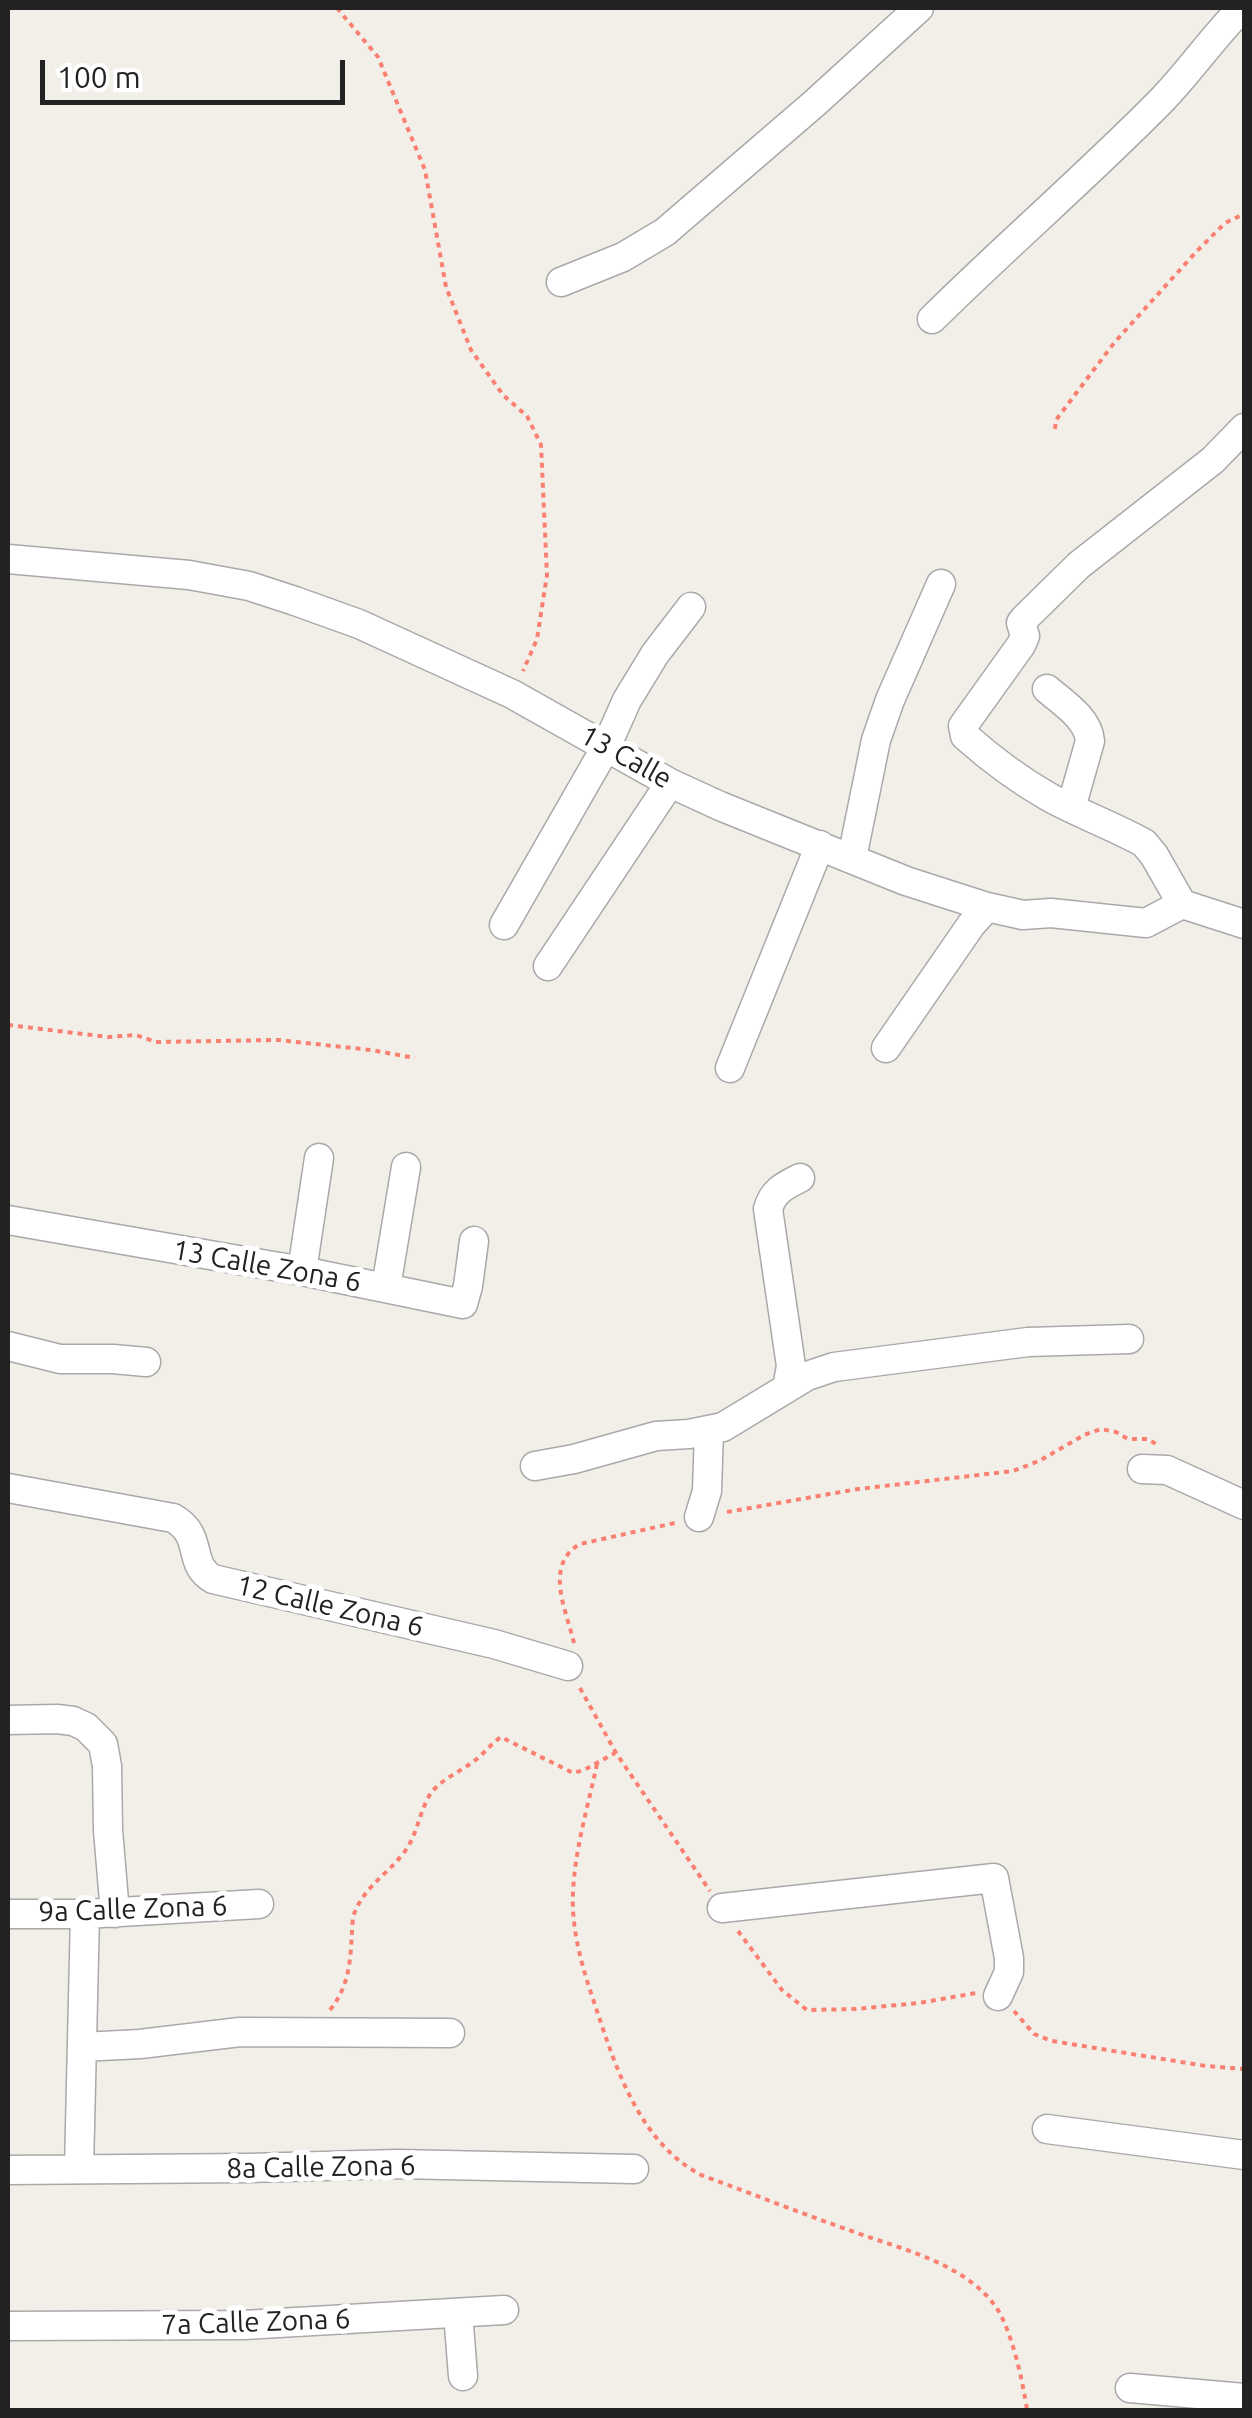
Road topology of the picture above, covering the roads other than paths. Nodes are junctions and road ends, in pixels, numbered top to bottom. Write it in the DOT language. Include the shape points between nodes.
graph roads {
  1 [pos="920,8"];
  2 [pos="1242,8"];
  3 [pos="561,282"];
  4 [pos="932,319"];
  5 [pos="1244,428"];
  6 [pos="8,559"];
  7 [pos="941,584"];
  8 [pos="691,607"];
  9 [pos="1047,689"];
  10 [pos="606,747"];
  11 [pos="670,782"];
  12 [pos="1071,808"];
  13 [pos="820,845"];
  14 [pos="852,858"];
  15 [pos="1182,904"];
  16 [pos="987,907"];
  17 [pos="1244,924"];
  18 [pos="504,926"];
  19 [pos="548,966"];
  20 [pos="886,1048"];
  21 [pos="730,1068"];
  22 [pos="319,1158"];
  23 [pos="406,1167"];
  24 [pos="800,1178"];
  25 [pos="8,1220"];
  26 [pos="474,1240"];
  27 [pos="302,1271"];
  28 [pos="386,1287"];
  29 [pos="1129,1338"];
  30 [pos="8,1346"];
  31 [pos="146,1362"];
  32 [pos="787,1388"];
  33 [pos="709,1430"];
  34 [pos="535,1466"];
  35 [pos="1142,1468"];
  36 [pos="8,1488"];
  37 [pos="1244,1505"];
  38 [pos="699,1517"];
  39 [pos="568,1666"];
  40 [pos="8,1720"];
  41 [pos="259,1904"];
  42 [pos="722,1908"];
  43 [pos="115,1913"];
  44 [pos="8,1914"];
  45 [pos="85,1914"];
  46 [pos="998,1996"];
  47 [pos="450,2033"];
  48 [pos="82,2047"];
  49 [pos="1046,2129"];
  50 [pos="1244,2155"];
  51 [pos="634,2169"];
  52 [pos="8,2170"];
  53 [pos="79,2170"];
  54 [pos="504,2310"];
  55 [pos="458,2313"];
  56 [pos="8,2326"];
  57 [pos="463,2376"];
  58 [pos="1130,2388"];
  59 [pos="1244,2398"];
  1 -- 3 [label="street" via="664,232"];
  2 -- 4 [label="street" via="1165,97"];
  5 -- 12 [label="street" via="1079,564 1025,618 1021,645 964,726 964,736 989,757"];
  6 -- 10 [label="street, 13 Calle" via="145,569 249,586 359,624 512,694"];
  7 -- 14 [label="street" via="876,740"];
  8 -- 10 [label="street" via="627,700"];
  9 -- 12 [label="street" via="1089,731"];
  10 -- 11 [label="street, 13 Calle"];
  10 -- 18 [label="street"];
  11 -- 13 [label="street, 13 Calle"];
  11 -- 19 [label="street"];
  12 -- 15 [label="street" via="1144,843"];
  13 -- 14 [label="street, 13 Calle"];
  13 -- 21 [label="street"];
  14 -- 16 [label="street, 13 Calle"];
  15 -- 16 [label="street, 13 Calle" via="1146,922"];
  15 -- 17 [label="street"];
  16 -- 20 [label="street"];
  22 -- 27 [label="street"];
  23 -- 28 [label="street"];
  24 -- 32 [label="street" via="777,1191 768,1209 791,1366"];
  25 -- 27 [label="street, 13 Calle Zona 6"];
  26 -- 28 [label="street, 13 Calle Zona 6" via="463,1304"];
  27 -- 28 [label="street, 13 Calle Zona 6"];
  29 -- 32 [label="street" via="1028,1342 834,1367"];
  30 -- 31 [label="street" via="60,1360"];
  32 -- 33 [label="street"];
  33 -- 34 [label="street"];
  33 -- 38 [label="street"];
  35 -- 37 [label="street" via="1166,1470"];
  36 -- 39 [label="street, 12 Calle Zona 6" via="173,1518 188,1529 200,1568 213,1579"];
  40 -- 43 [label="street" via="73,1721 103,1744"];
  41 -- 43 [label="street, 9a Calle Zona 6"];
  42 -- 46 [label="street" via="994,1878 1009,1958"];
  43 -- 45 [label="street, 9a Calle Zona 6"];
  44 -- 45 [label="street, 9a Calle Zona 6"];
  45 -- 48 [label="street"];
  47 -- 48 [label="street" via="240,2032"];
  48 -- 53 [label="street"];
  49 -- 50 [label="street"];
  51 -- 53 [label="street, 8a Calle Zona 6" via="397,2164"];
  52 -- 53 [label="street, 8a Calle Zona 6"];
  54 -- 55 [label="street, 7a Calle Zona 6"];
  55 -- 56 [label="street, 7a Calle Zona 6" via="244,2326"];
  55 -- 57 [label="street"];
  58 -- 59 [label="street"];
}
